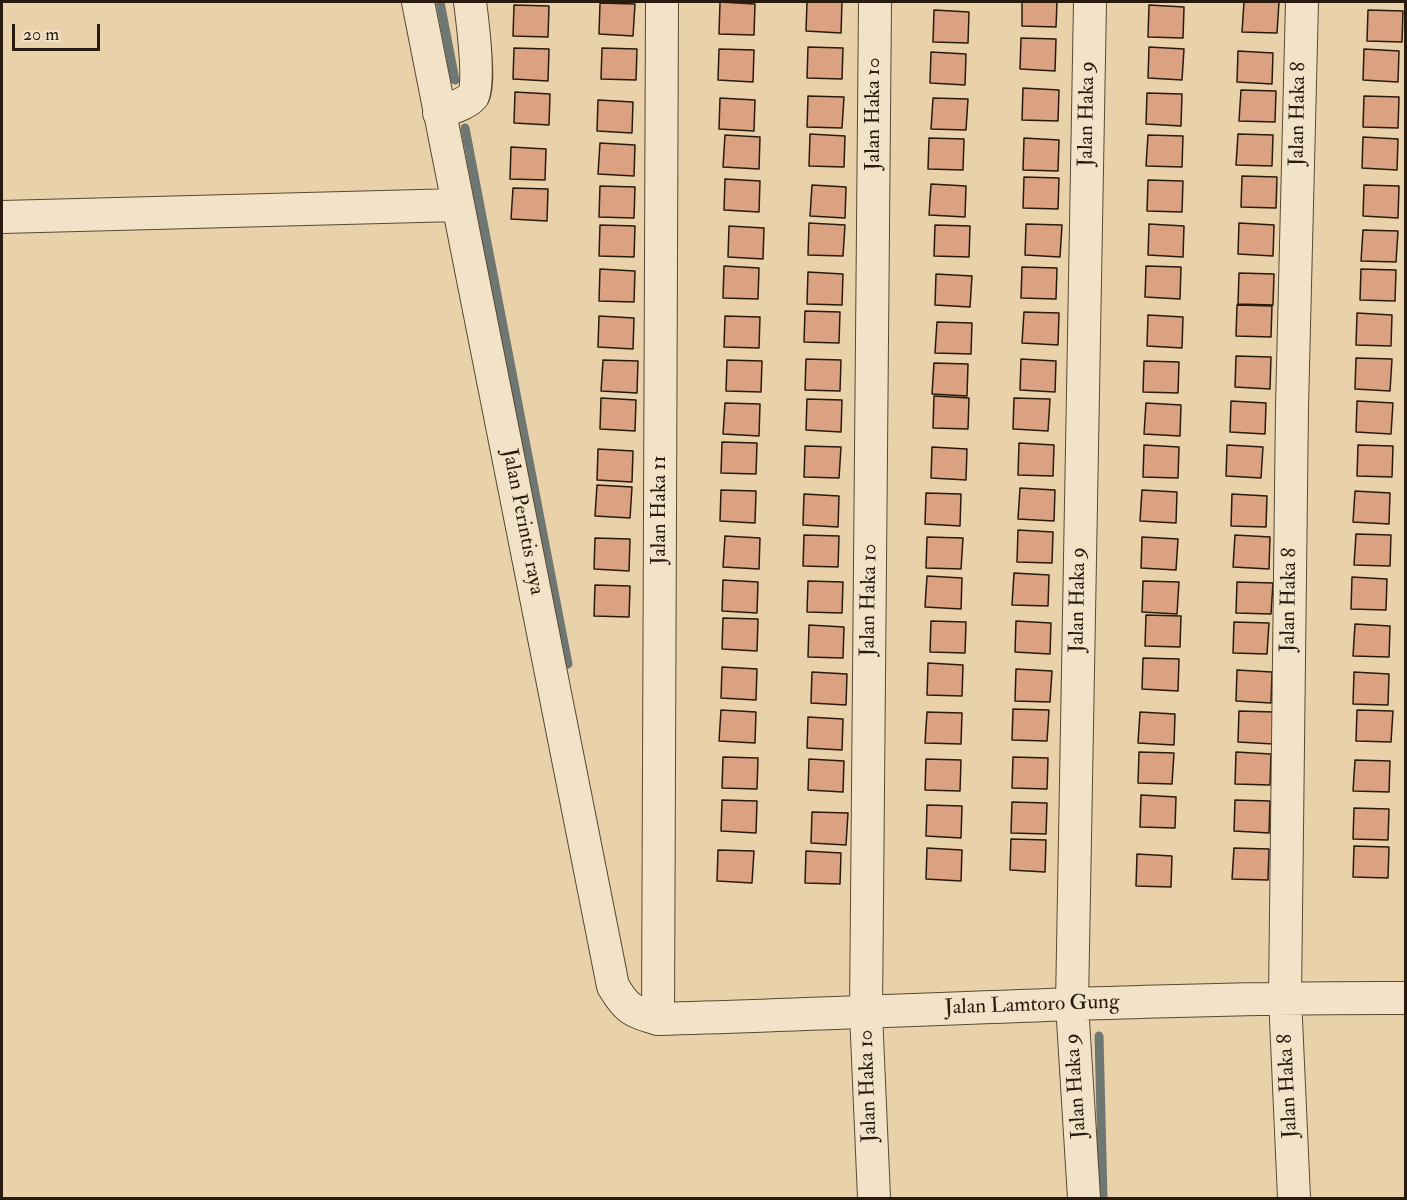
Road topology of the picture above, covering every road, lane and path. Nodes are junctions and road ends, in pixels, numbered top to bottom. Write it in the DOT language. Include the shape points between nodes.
graph roads {
  1 [pos="418,2"];
  2 [pos="470,2"];
  3 [pos="662,2"];
  4 [pos="875,2"];
  5 [pos="1090,2"];
  6 [pos="1302,2"];
  7 [pos="439,113"];
  8 [pos="458,205"];
  9 [pos="2,217"];
  10 [pos="1285,997"];
  11 [pos="1406,998"];
  12 [pos="1072,1004"];
  13 [pos="866,1013"];
  14 [pos="658,1019"];
  15 [pos="874,1198"];
  16 [pos="1084,1198"];
  17 [pos="1294,1198"];
  1 -- 7 [label="street, Jalan Perintis raya"];
  2 -- 7 [label="street" via="476,92 468,100"];
  3 -- 14 [label="street, Jalan Haka 11"];
  4 -- 13 [label="street, Jalan Haka 10"];
  5 -- 12 [label="street, Jalan Haka 9"];
  6 -- 10 [label="street, Jalan Haka 8" via="1292,406"];
  7 -- 8 [label="street, Jalan Perintis raya"];
  8 -- 9 [label="street"];
  8 -- 14 [label="street, Jalan Perintis raya" via="613,986 624,1005"];
  10 -- 11 [label="street, Jalan Lamtoro Gung"];
  10 -- 12 [label="street, Jalan Lamtoro Gung"];
  10 -- 17 [label="street, Jalan Haka 8"];
  12 -- 13 [label="street, Jalan Lamtoro Gung"];
  12 -- 16 [label="street, Jalan Haka 9"];
  13 -- 14 [label="street, Jalan Lamtoro Gung"];
  13 -- 15 [label="street, Jalan Haka 10"];
}
